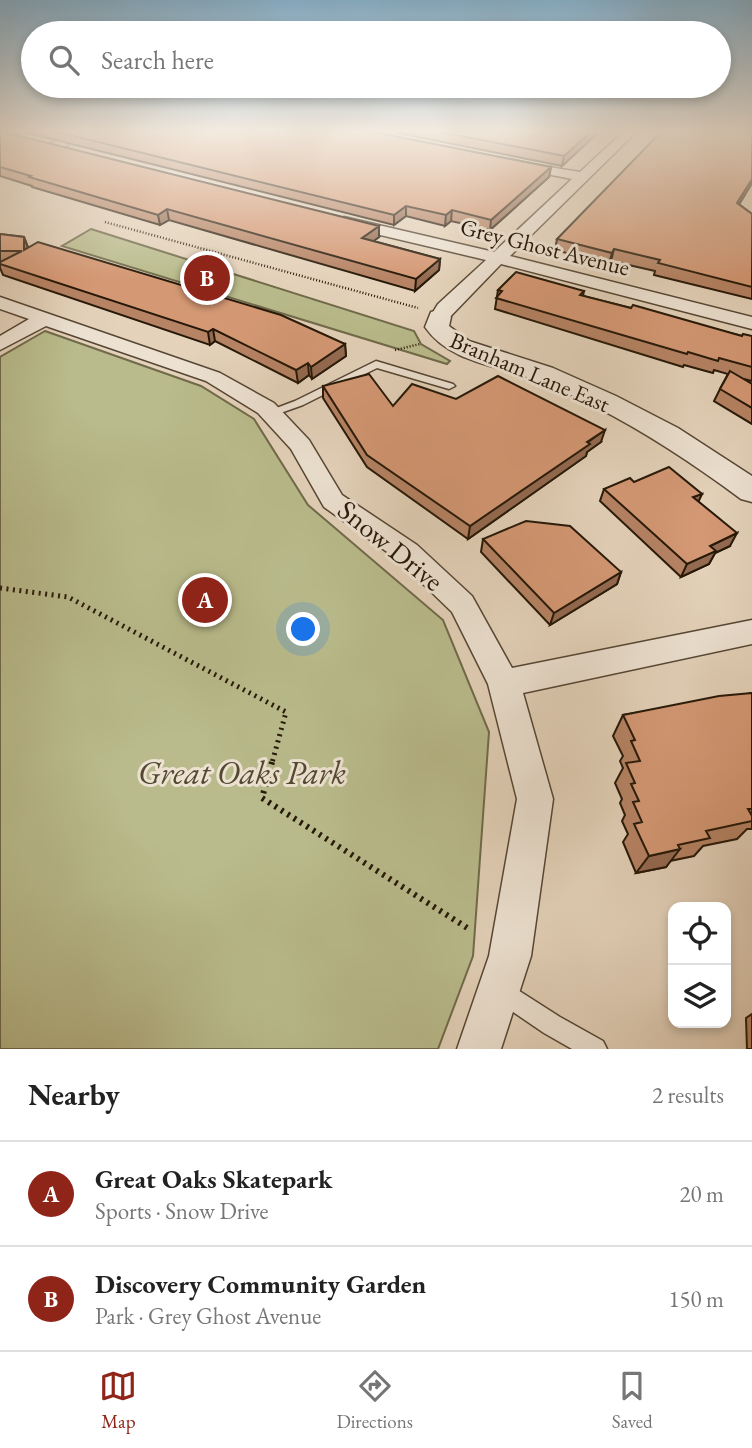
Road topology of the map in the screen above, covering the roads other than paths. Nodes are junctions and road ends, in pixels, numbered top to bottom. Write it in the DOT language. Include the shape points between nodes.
graph roads {
  1 [pos="579,181"];
  2 [pos="331,218"];
  3 [pos="498,257"];
  4 [pos="0,303"];
  5 [pos="439,317"];
  6 [pos="44,319"];
  7 [pos="752,323"];
  8 [pos="0,344"];
  9 [pos="449,386"];
  10 [pos="272,412"];
  11 [pos="752,491"];
  12 [pos="752,632"];
  13 [pos="505,683"];
  14 [pos="498,988"];
  15 [pos="479,1049"];
  16 [pos="596,1049"];
  1 -- 3 [label="street"];
  2 -- 3 [label="street, Grey Ghost Avenue"];
  3 -- 5 [label="street"];
  3 -- 7 [label="street, Grey Ghost Avenue"];
  4 -- 6 [label="street, Snow Drive"];
  5 -- 11 [label="street, Branham Lane East" via="437,327 444,339 568,385 653,427"];
  6 -- 8 [label="street"];
  6 -- 10 [label="street, Snow Drive" via="213,377"];
  9 -- 10 [label="lane" via="376,363"];
  10 -- 13 [label="street, Snow Drive" via="301,445 333,501 407,552 462,604"];
  12 -- 13 [label="street"];
  13 -- 14 [label="street, Snow Drive" via="535,799 510,956"];
  14 -- 15 [label="street, Snow Drive"];
  14 -- 16 [label="lane"];
}
